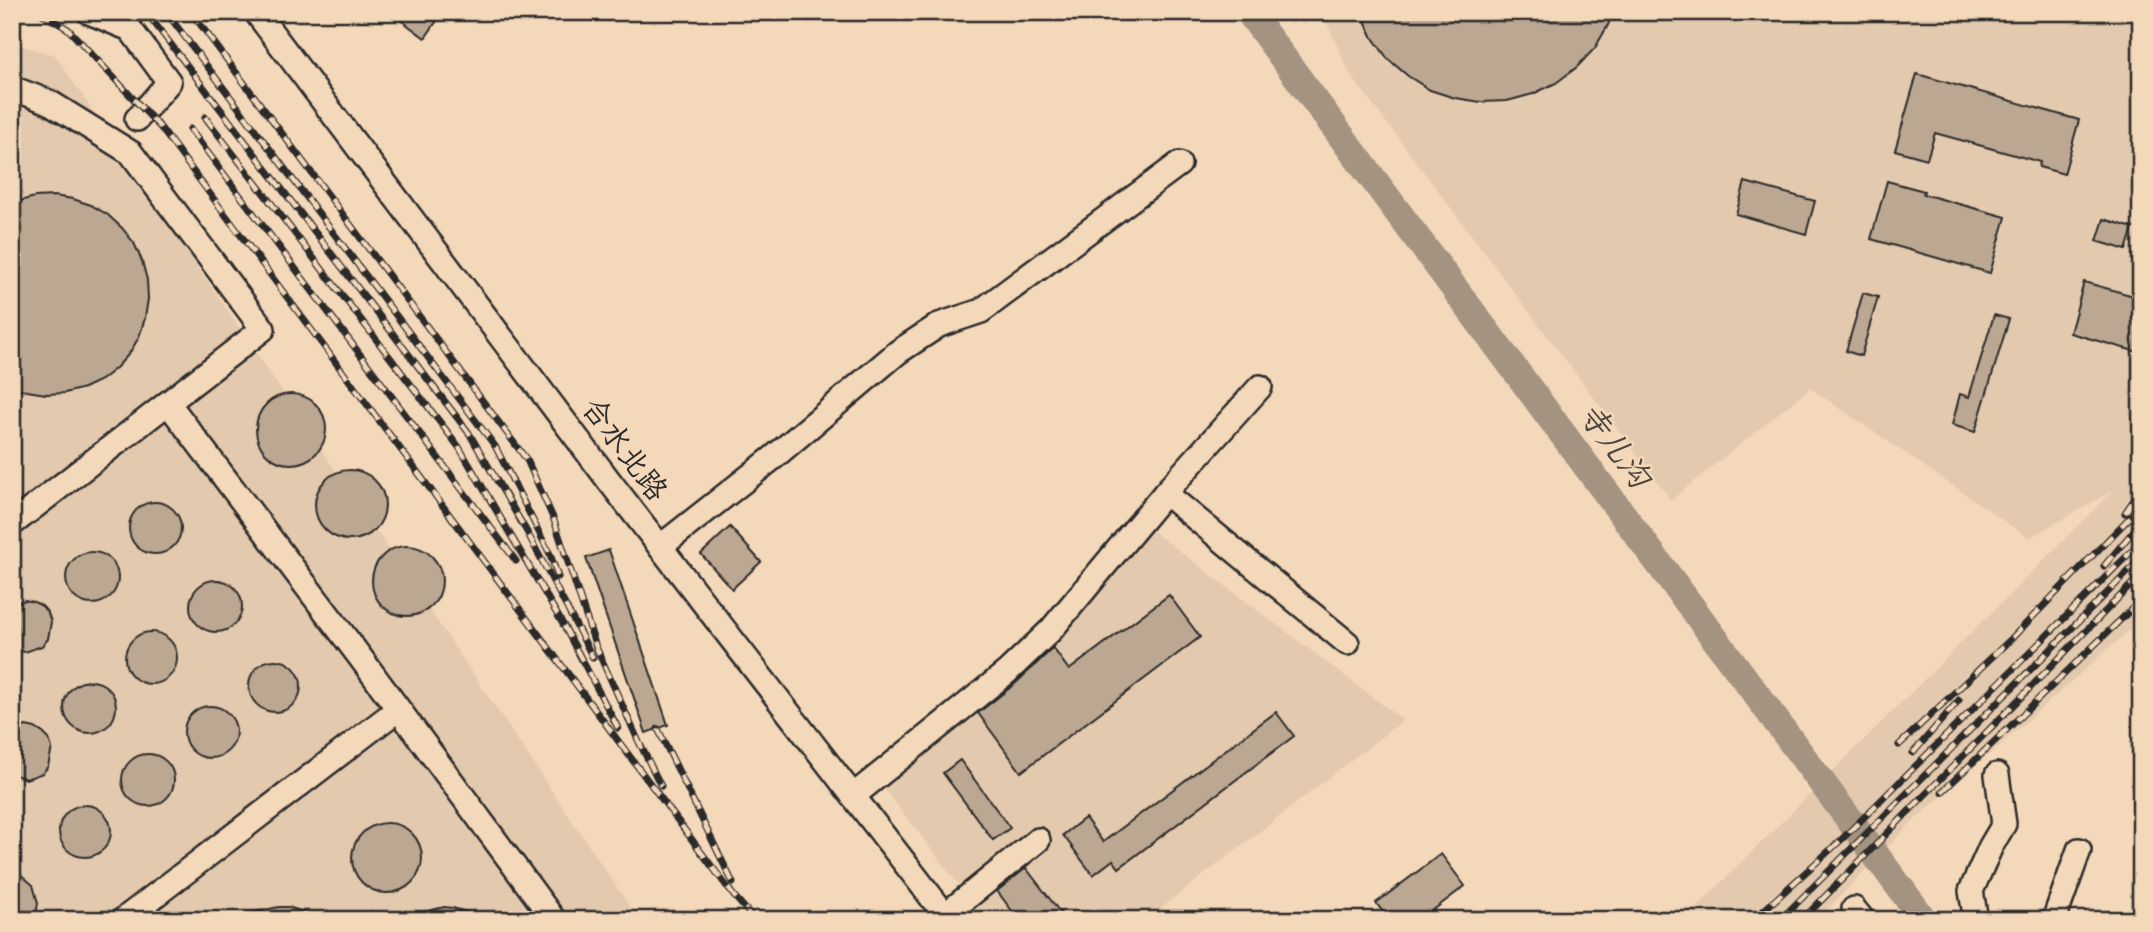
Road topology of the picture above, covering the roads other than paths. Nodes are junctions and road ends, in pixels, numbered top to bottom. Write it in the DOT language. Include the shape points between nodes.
graph roads {
  1 [pos="89,12"];
  2 [pos="256,12"];
  3 [pos="12,88"];
  4 [pos="137,119"];
  5 [pos="1178,164"];
  6 [pos="1260,387"];
  7 [pos="168,403"];
  8 [pos="1165,493"];
  9 [pos="12,524"];
  10 [pos="660,547"];
  11 [pos="1347,643"];
  12 [pos="397,709"];
  13 [pos="1997,775"];
  14 [pos="853,796"];
  15 [pos="1038,840"];
  16 [pos="2079,850"];
  17 [pos="947,917"];
  18 [pos="123,920"];
  19 [pos="554,920"];
  20 [pos="1976,920"];
  21 [pos="2054,920"];
  1 -- 4 [label="street" via="130,29 169,82"];
  2 -- 10 [label="street, 合水北路"];
  3 -- 7 [label="street" via="49,102 131,153 263,329"];
  5 -- 10 [label="street" via="981,311 939,325 898,352"];
  6 -- 8 [label="street"];
  7 -- 9 [label="street"];
  7 -- 12 [label="street"];
  8 -- 11 [label="street"];
  8 -- 14 [label="street" via="1051,630 1007,672"];
  10 -- 14 [label="street, 合水北路"];
  12 -- 18 [label="street"];
  12 -- 19 [label="street"];
  13 -- 20 [label="street" via="2004,824 1971,891"];
  14 -- 17 [label="street, 合水北路"];
  15 -- 17 [label="street"];
  16 -- 21 [label="street"];
}
